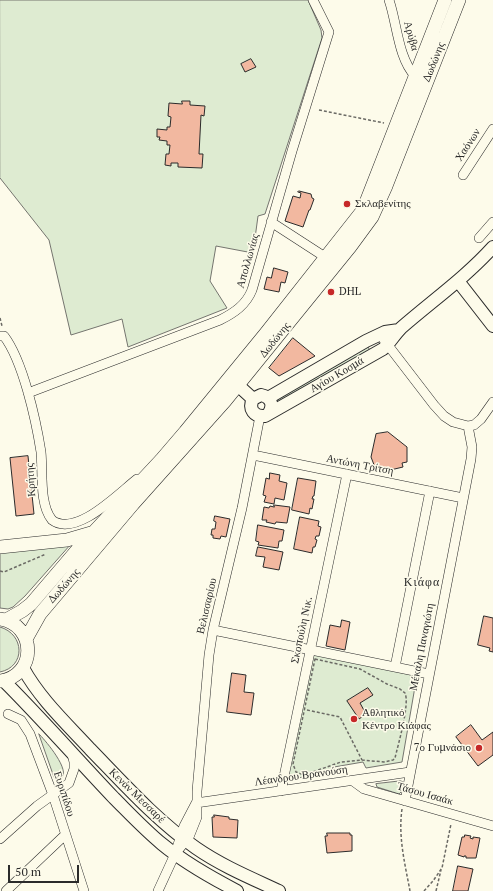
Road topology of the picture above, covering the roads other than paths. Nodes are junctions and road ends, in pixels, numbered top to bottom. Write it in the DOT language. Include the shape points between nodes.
graph roads {
  1 [pos="313,0"];
  2 [pos="389,0"];
  3 [pos="445,0"];
  4 [pos="458,0"];
  5 [pos="415,76"];
  6 [pos="493,129"];
  7 [pos="463,175"];
  8 [pos="271,222"];
  9 [pos="493,222"];
  10 [pos="479,238"];
  11 [pos="493,247"];
  12 [pos="325,258"];
  13 [pos="458,281"];
  14 [pos="493,326"];
  15 [pos="400,330"];
  16 [pos="380,334"];
  17 [pos="0,336"];
  18 [pos="388,345"];
  19 [pos="233,381"];
  20 [pos="28,393"];
  21 [pos="268,398"];
  22 [pos="253,400"];
  23 [pos="493,402"];
  24 [pos="264,415"];
  25 [pos="468,426"];
  26 [pos="253,455"];
  27 [pos="347,474"];
  28 [pos="146,476"];
  29 [pos="430,491"];
  30 [pos="463,498"];
  31 [pos="93,532"];
  32 [pos="0,547"];
  33 [pos="2,619"];
  34 [pos="213,630"];
  35 [pos="26,639"];
  36 [pos="310,650"];
  37 [pos="395,667"];
  38 [pos="23,668"];
  39 [pos="429,674"];
  40 [pos="2,681"];
  41 [pos="8,714"];
  42 [pos="72,754"];
  43 [pos="410,772"];
  44 [pos="352,781"];
  45 [pos="281,791"];
  46 [pos="53,795"];
  47 [pos="405,801"];
  48 [pos="196,803"];
  49 [pos="493,826"];
  50 [pos="65,835"];
  51 [pos="0,839"];
  52 [pos="183,839"];
  53 [pos="175,854"];
  54 [pos="159,890"];
  55 [pos="6,891"];
  56 [pos="84,891"];
  57 [pos="237,891"];
  58 [pos="279,891"];
  1 -- 8 [label="street, Απολλωνίας" via="329,32"];
  2 -- 5 [label="street, Αρύβα" via="406,62"];
  3 -- 5 [label="main road, Δωδώνης"];
  4 -- 19 [label="main road, Δωδώνης" via="372,217 354,242"];
  5 -- 12 [label="main road, Δωδώνης" via="366,204"];
  6 -- 7 [label="street, Χαόνων"];
  8 -- 12 [label="street"];
  8 -- 20 [label="street, Απολλωνίας" via="250,296 233,312 220,320"];
  9 -- 10 [label="street"];
  11 -- 13 [label="main road, Αγίου Κοσμά"];
  12 -- 19 [label="main road, Δωδώνης"];
  13 -- 14 [label="main road"];
  13 -- 15 [label="main road, Αγίου Κοσμά"];
  15 -- 16 [label="main road, Αγίου Κοσμά"];
  15 -- 18 [label="main road, Αγίου Κοσμά"];
  16 -- 18 [label="street"];
  16 -- 21 [label="main road, Αγίου Κοσμά"];
  17 -- 20 [label="street, Κρήτης" via="4,336 13,352"];
  18 -- 24 [label="main road, Αγίου Κοσμά"];
  18 -- 25 [label="street" via="438,411 453,422"];
  19 -- 22 [label="main road"];
  19 -- 28 [label="main road, Δωδώνης"];
  19 -- 35 [label="main road, Δωδώνης" via="40,614"];
  20 -- 28 [label="street, Κρήτης" via="40,451 45,505 49,517 54,522 68,524 84,519 102,508 137,478"];
  21 -- 22 [label="main road" via="261,395"];
  21 -- 24 [label="main road" via="272,406"];
  22 -- 24 [label="main road" via="252,410 255,414"];
  23 -- 25 [label="street" via="479,422"];
  24 -- 26 [label="street, Βελισσαρίου"];
  25 -- 30 [label="street, Μέκαλη Παναγιώτη" via="472,453"];
  26 -- 27 [label="street, Αντώνη Τρίτση"];
  26 -- 34 [label="street, Βελισσαρίου"];
  27 -- 29 [label="street, Αντώνη Τρίτση"];
  27 -- 36 [label="street, Σκοπούλη Νικ."];
  28 -- 31 [label="main road, Δωδώνης"];
  29 -- 30 [label="street, Αντώνη Τρίτση"];
  29 -- 37 [label="street"];
  30 -- 39 [label="street, Μέκαλη Παναγιώτη"];
  31 -- 32 [label="main road" via="67,540"];
  31 -- 33 [label="main road, Δωδώνης" via="31,604 22,611"];
  33 -- 35 [label="main road, Δωδώνης" via="17,626"];
  34 -- 36 [label="street"];
  34 -- 48 [label="street, Βελισσαρίου" via="207,669"];
  35 -- 38 [label="main road, Δωδώνης" via="28,653"];
  36 -- 37 [label="street"];
  36 -- 45 [label="street, Σκοπούλη Νικ."];
  37 -- 39 [label="street"];
  38 -- 40 [label="main road"];
  38 -- 52 [label="main road, Κενάν Μεσσαρέ" via="48,705"];
  39 -- 43 [label="street, Μέκαλη Παναγιώτη"];
  40 -- 42 [label="main road, Κενάν Μεσσαρέ" via="20,696"];
  41 -- 46 [label="street, Ευριπίδου" via="21,720 30,734"];
  42 -- 46 [label="street" via="74,767 69,783"];
  42 -- 53 [label="main road, Κενάν Μεσσαρέ" via="149,832"];
  43 -- 44 [label="street, Λέανδρου Βρανούση"];
  43 -- 47 [label="street, Μέκαλη Παναγιώτη"];
  44 -- 45 [label="street, Λέανδρου Βρανούση"];
  44 -- 47 [label="street, Τάσου Ισαάκ" via="364,789"];
  45 -- 48 [label="street, Λέανδρου Βρανούση"];
  46 -- 50 [label="street, Ευριπίδου"];
  46 -- 51 [label="street"];
  47 -- 49 [label="street, Τάσου Ισαάκ"];
  48 -- 52 [label="street, Βελισσαρίου" via="198,810 192,832"];
  50 -- 55 [label="street"];
  50 -- 56 [label="street, Ευριπίδου"];
  52 -- 53 [label="street, Βελισσαρίου"];
  52 -- 58 [label="main road, Κενάν Μεσσαρέ" via="223,864"];
  53 -- 54 [label="street"];
  53 -- 57 [label="main road, Κενάν Μεσσαρέ"];
}
